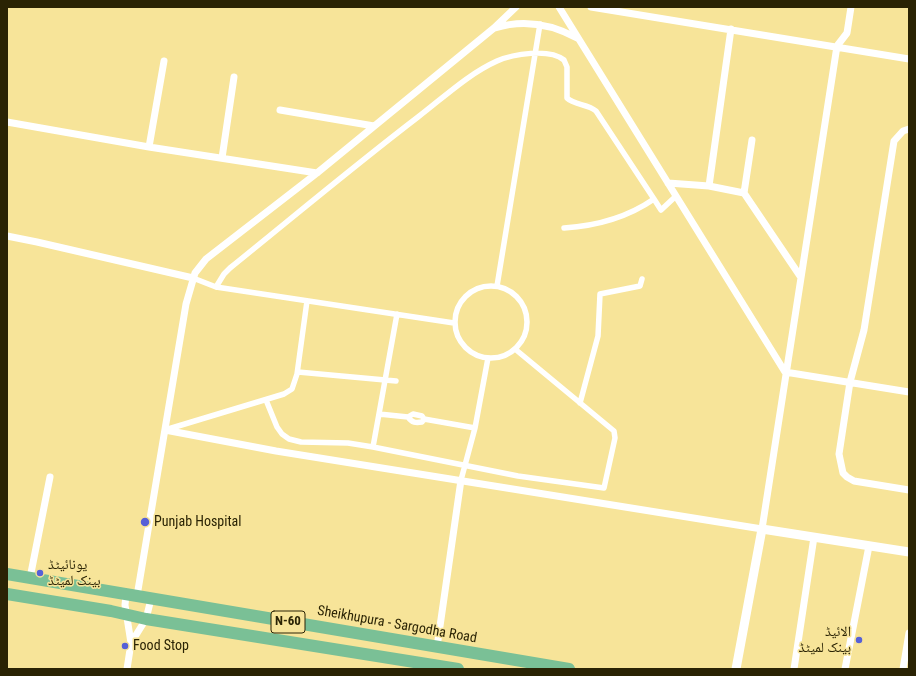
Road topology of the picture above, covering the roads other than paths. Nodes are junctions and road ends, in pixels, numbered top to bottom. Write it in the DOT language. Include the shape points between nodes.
graph roads {
  1 [pos="516,7"];
  2 [pos="559,7"];
  3 [pos="591,7"];
  4 [pos="851,7"];
  5 [pos="540,24"];
  6 [pos="494,28"];
  7 [pos="731,30"];
  8 [pos="579,39"];
  9 [pos="836,46"];
  10 [pos="535,54"];
  11 [pos="909,59"];
  12 [pos="164,61"];
  13 [pos="234,77"];
  14 [pos="280,110"];
  15 [pos="7,122"];
  16 [pos="374,126"];
  17 [pos="909,129"];
  18 [pos="752,140"];
  19 [pos="149,148"];
  20 [pos="222,158"];
  21 [pos="318,173"];
  22 [pos="668,183"];
  23 [pos="709,186"];
  24 [pos="744,193"];
  25 [pos="676,196"];
  26 [pos="654,199"];
  27 [pos="564,228"];
  28 [pos="7,236"];
  29 [pos="800,276"];
  30 [pos="193,278"];
  31 [pos="642,279"];
  32 [pos="497,286"];
  33 [pos="216,287"];
  34 [pos="307,301"];
  35 [pos="397,314"];
  36 [pos="454,323"];
  37 [pos="515,349"];
  38 [pos="488,358"];
  39 [pos="298,372"];
  40 [pos="785,372"];
  41 [pos="385,380"];
  42 [pos="396,381"];
  43 [pos="850,382"];
  44 [pos="909,392"];
  45 [pos="266,400"];
  46 [pos="580,403"];
  47 [pos="379,414"];
  48 [pos="475,428"];
  49 [pos="165,430"];
  50 [pos="373,447"];
  51 [pos="466,465"];
  52 [pos="50,477"];
  53 [pos="461,480"];
  54 [pos="909,490"];
  55 [pos="762,529"];
  56 [pos="814,537"];
  57 [pos="869,546"];
  58 [pos="909,552"];
  59 [pos="7,574"];
  60 [pos="30,578"];
  61 [pos="7,594"];
  62 [pos="132,596"];
  63 [pos="151,599"];
  64 [pos="126,616"];
  65 [pos="146,619"];
  66 [pos="909,633"];
  67 [pos="131,643"];
  68 [pos="437,647"];
  69 [pos="500,663"];
  70 [pos="127,669"];
  71 [pos="458,669"];
  72 [pos="569,669"];
  73 [pos="736,669"];
  74 [pos="794,669"];
  75 [pos="845,669"];
  76 [pos="903,669"];
  1 -- 6 [label="street"];
  2 -- 8 [label="street"];
  3 -- 7 [label="street"];
  4 -- 9 [label="street" via="847,33"];
  5 -- 6 [label="street" via="520,22"];
  5 -- 8 [label="street"];
  5 -- 10 [label="street"];
  6 -- 16 [label="street"];
  7 -- 9 [label="street"];
  7 -- 23 [label="street"];
  8 -- 22 [label="street"];
  9 -- 11 [label="street"];
  9 -- 29 [label="street"];
  10 -- 26 [label="street" via="564,60 567,66 567,98 588,105 596,111"];
  10 -- 32 [label="street"];
  10 -- 33 [label="street" via="510,56 466,80 373,151 230,268"];
  12 -- 19 [label="street"];
  13 -- 20 [label="street"];
  14 -- 16 [label="street"];
  15 -- 19 [label="street"];
  16 -- 21 [label="street"];
  17 -- 43 [label="street" via="903,131 894,141 864,330"];
  18 -- 24 [label="street"];
  19 -- 20 [label="street"];
  20 -- 21 [label="street"];
  21 -- 30 [label="street" via="206,259"];
  22 -- 23 [label="street"];
  22 -- 25 [label="street"];
  23 -- 24 [label="street"];
  24 -- 29 [label="street"];
  25 -- 26 [label="street" via="661,210"];
  25 -- 40 [label="street"];
  26 -- 27 [label="street" via="640,209 614,219"];
  28 -- 30 [label="street"];
  29 -- 40 [label="street"];
  30 -- 33 [label="street"];
  30 -- 49 [label="street" via="186,304"];
  31 -- 46 [label="street" via="640,286 600,294 598,336"];
  32 -- 36 [label="street" via="480,287 466,295 457,309"];
  32 -- 37 [label="street" via="519,299 526,314 526,330"];
  33 -- 34 [label="street"];
  34 -- 35 [label="street"];
  34 -- 39 [label="street"];
  35 -- 36 [label="street"];
  35 -- 41 [label="street"];
  36 -- 38 [label="street" via="456,334 466,348 476,355"];
  37 -- 38 [label="street" via="505,355"];
  37 -- 46 [label="street"];
  38 -- 48 [label="street"];
  39 -- 41 [label="street"];
  39 -- 45 [label="street" via="292,389"];
  40 -- 43 [label="street"];
  40 -- 55 [label="street"];
  41 -- 42 [label="street"];
  41 -- 47 [label="street"];
  43 -- 44 [label="street"];
  43 -- 54 [label="street" via="839,454 843,473 854,481"];
  45 -- 49 [label="street"];
  45 -- 50 [label="street" via="282,434 289,439"];
  46 -- 51 [label="street" via="616,434 604,488 518,476"];
  47 -- 48 [label="street" via="408,417 417,414 424,419"];
  47 -- 50 [label="street"];
  48 -- 51 [label="street"];
  49 -- 53 [label="street" via="276,451"];
  49 -- 62 [label="street"];
  50 -- 51 [label="street"];
  51 -- 53 [label="street"];
  52 -- 60 [label="street"];
  53 -- 55 [label="street"];
  53 -- 68 [label="street"];
  55 -- 56 [label="street"];
  55 -- 73 [label="street"];
  56 -- 57 [label="street"];
  56 -- 74 [label="street"];
  57 -- 58 [label="street"];
  57 -- 75 [label="street"];
  59 -- 60 [label="highway, Sheikhupura - Sargodha Road / N-60"];
  60 -- 62 [label="highway, Sheikhupura - Sargodha Road / N-60"];
  61 -- 64 [label="highway, N-60" via="111,611"];
  62 -- 63 [label="highway, Sheikhupura - Sargodha Road / N-60"];
  62 -- 64 [label="street"];
  63 -- 65 [label="street"];
  63 -- 68 [label="highway, Sheikhupura - Sargodha Road / N-60"];
  64 -- 65 [label="highway, N-60"];
  64 -- 67 [label="street"];
  65 -- 67 [label="street"];
  65 -- 71 [label="highway, N-60"];
  66 -- 76 [label="street"];
  67 -- 70 [label="street"];
  68 -- 69 [label="highway, Sheikhupura - Sargodha Road / N-60"];
  69 -- 72 [label="highway, Sheikhupura - Sargodha Road / N-60"];
}
